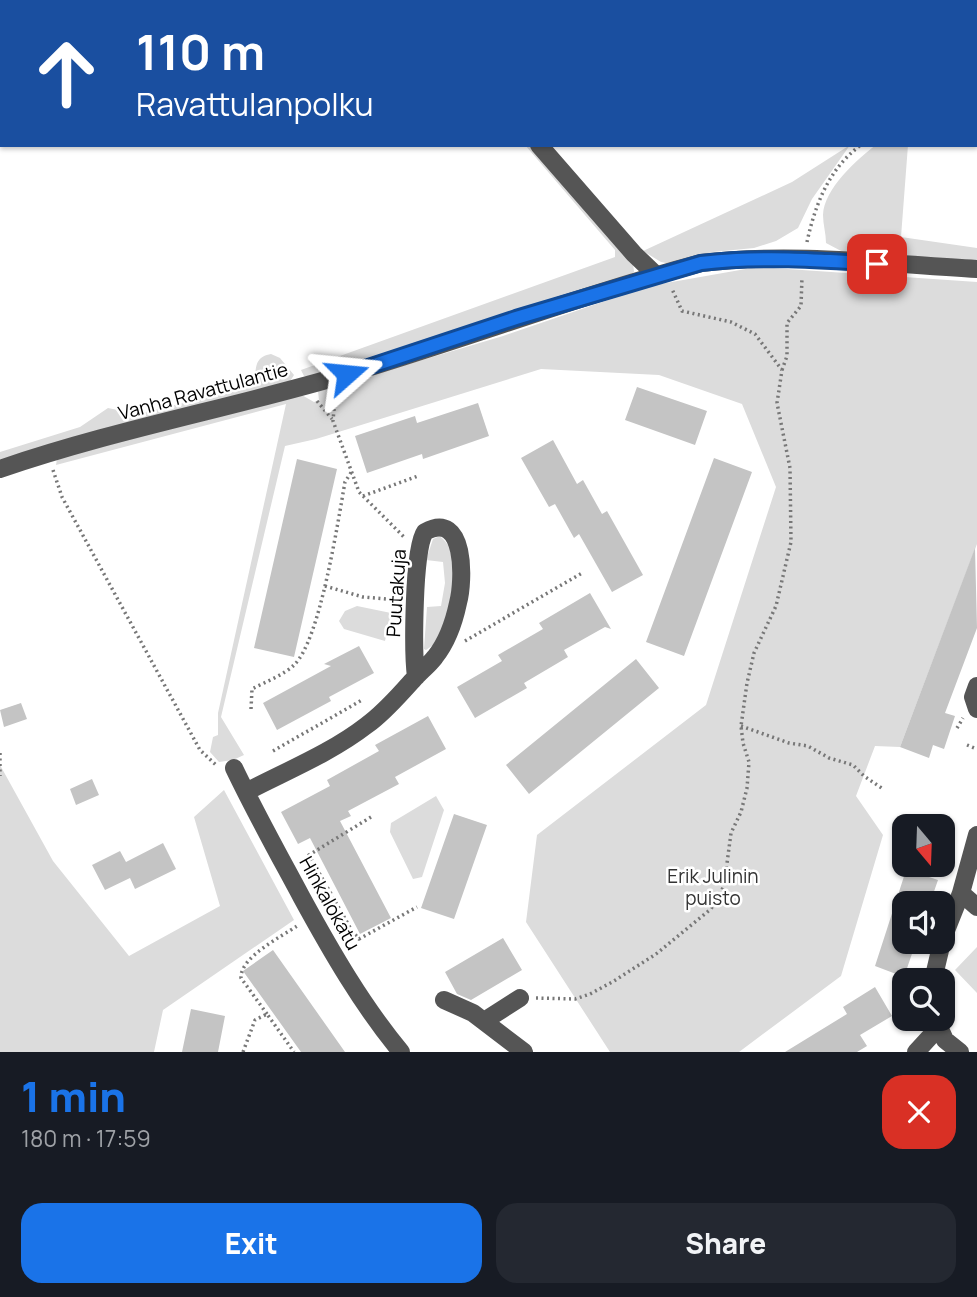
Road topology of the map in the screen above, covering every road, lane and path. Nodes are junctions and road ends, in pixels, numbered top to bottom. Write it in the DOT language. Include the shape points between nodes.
graph roads {
  1 [pos="541,147"];
  2 [pos="859,147"];
  3 [pos="803,259"];
  4 [pos="977,269"];
  5 [pos="656,275"];
  6 [pos="682,311"];
  7 [pos="782,370"];
  8 [pos="347,374"];
  9 [pos="49,454"];
  10 [pos="0,470"];
  11 [pos="352,471"];
  12 [pos="418,476"];
  13 [pos="363,496"];
  14 [pos="418,550"];
  15 [pos="582,573"];
  16 [pos="325,586"];
  17 [pos="416,601"];
  18 [pos="442,647"];
  19 [pos="416,677"];
  20 [pos="977,686"];
  21 [pos="362,700"];
  22 [pos="251,709"];
  23 [pos="977,709"];
  24 [pos="741,726"];
  25 [pos="967,745"];
  26 [pos="977,749"];
  27 [pos="273,751"];
  28 [pos="0,753"];
  29 [pos="227,769"];
  30 [pos="0,776"];
  31 [pos="883,789"];
  32 [pos="246,792"];
  33 [pos="371,817"];
  34 [pos="977,835"];
  35 [pos="961,893"];
  36 [pos="417,907"];
  37 [pos="977,907"];
  38 [pos="955,908"];
  39 [pos="302,922"];
  40 [pos="520,998"];
  41 [pos="444,1000"];
  42 [pos="267,1014"];
  43 [pos="484,1021"];
  44 [pos="931,1031"];
  45 [pos="941,1031"];
  46 [pos="243,1052"];
  47 [pos="294,1052"];
  48 [pos="401,1052"];
  49 [pos="524,1052"];
  50 [pos="916,1052"];
  51 [pos="960,1052"];
  1 -- 5 [label="street"];
  2 -- 3 [label="path" via="832,176 818,203"];
  3 -- 4 [label="street, Vanha Ravattulantie"];
  3 -- 5 [label="street, Vanha Ravattulantie" via="725,260"];
  3 -- 7 [label="path" via="801,306 787,323"];
  5 -- 8 [label="street, Vanha Ravattulantie"];
  6 -- 7 [label="path" via="732,323 755,334"];
  7 -- 24 [label="path" via="777,403 790,468 791,542 776,607 754,653"];
  8 -- 9 [label="street, Vanha Ravattulantie"];
  8 -- 11 [label="path" via="335,396 333,421"];
  9 -- 10 [label="street, Vanha Ravattulantie"];
  9 -- 29 [label="path" via="62,497 200,750"];
  11 -- 13 [label="path"];
  11 -- 16 [label="path" via="345,482"];
  12 -- 13 [label="path"];
  13 -- 14 [label="path"];
  14 -- 17 [label="street, Puutakuja"];
  14 -- 18 [label="street, Puutakuja" via="425,532 441,527 452,534 460,555 459,601"];
  15 -- 18 [label="path" via="451,649"];
  16 -- 17 [label="path" via="363,597"];
  16 -- 22 [label="path" via="307,645 295,665 252,689"];
  17 -- 19 [label="street, Puutakuja"];
  18 -- 19 [label="street, Puutakuja"];
  19 -- 32 [label="street, Puutakuja" via="368,725"];
  20 -- 23 [label="street" via="973,697"];
  21 -- 27 [label="path"];
  24 -- 31 [label="path" via="852,765"];
  24 -- 40 [label="path" via="749,762 747,788 731,833 724,887 711,909 656,954 590,995"];
  25 -- 26 [label="path"];
  28 -- 30 [label="path"];
  29 -- 32 [label="street, Hinkalokatu"];
  32 -- 48 [label="street, Hinkalokatu" via="338,961"];
  33 -- 36 [label="path" via="309,855 359,939"];
  34 -- 35 [label="street"];
  35 -- 37 [label="street"];
  35 -- 38 [label="street"];
  39 -- 42 [label="path" via="247,960 241,971 241,978"];
  40 -- 43 [label="street"];
  41 -- 43 [label="street"];
  42 -- 46 [label="path" via="254,1020"];
  42 -- 47 [label="path"];
  43 -- 49 [label="street"];
  44 -- 50 [label="street"];
  45 -- 51 [label="street"];
}
